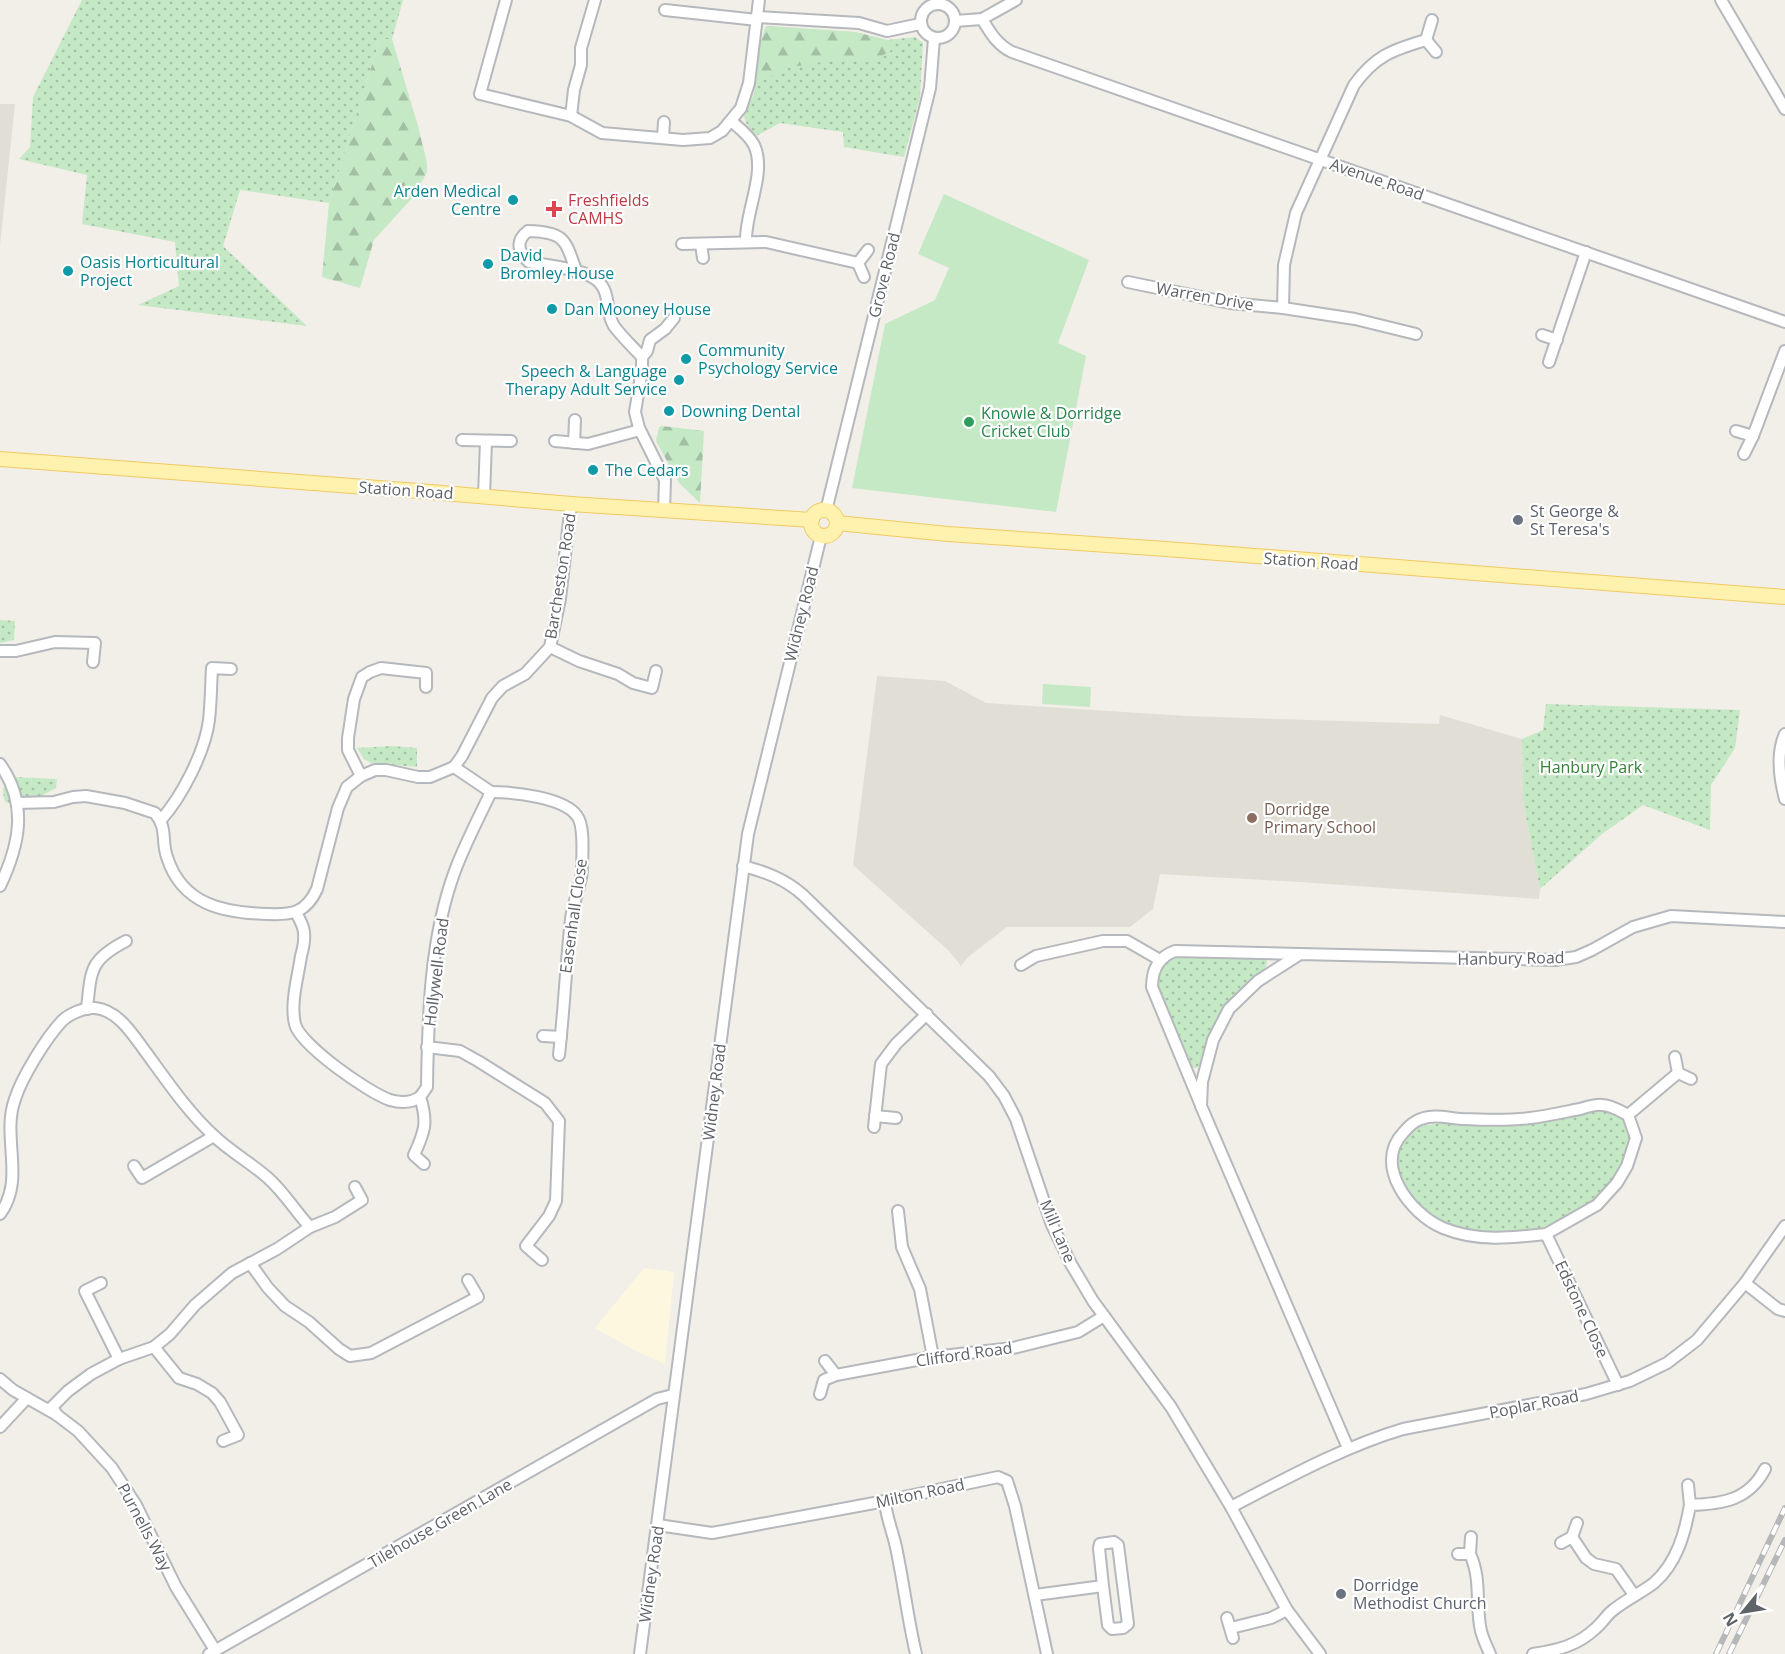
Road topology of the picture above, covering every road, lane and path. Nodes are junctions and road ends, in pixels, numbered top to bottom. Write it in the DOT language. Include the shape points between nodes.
graph roads {
  1 [pos="506,0"];
  2 [pos="595,0"];
  3 [pos="759,0"];
  4 [pos="1016,0"];
  5 [pos="1721,0"];
  6 [pos="942,2"];
  7 [pos="665,10"];
  8 [pos="757,18"];
  9 [pos="982,19"];
  10 [pos="1432,20"];
  11 [pos="955,21"];
  12 [pos="920,24"];
  13 [pos="934,39"];
  14 [pos="1426,40"];
  15 [pos="1436,52"];
  16 [pos="1785,109"];
  17 [pos="571,116"];
  18 [pos="731,121"];
  19 [pos="663,122"];
  20 [pos="663,137"];
  21 [pos="1320,159"];
  22 [pos="746,241"];
  23 [pos="682,244"];
  24 [pos="702,244"];
  25 [pos="868,250"];
  26 [pos="1586,252"];
  27 [pos="703,258"];
  28 [pos="858,263"];
  29 [pos="577,273"];
  30 [pos="864,277"];
  31 [pos="1128,282"];
  32 [pos="1283,308"];
  33 [pos="674,318"];
  34 [pos="1785,322"];
  35 [pos="1416,334"];
  36 [pos="1542,335"];
  37 [pos="1557,340"];
  38 [pos="1785,351"];
  39 [pos="642,357"];
  40 [pos="1549,362"];
  41 [pos="575,420"];
  42 [pos="640,430"];
  43 [pos="1736,431"];
  44 [pos="1753,436"];
  45 [pos="462,440"];
  46 [pos="486,441"];
  47 [pos="511,441"];
  48 [pos="555,441"];
  49 [pos="574,443"];
  50 [pos="1744,454"];
  51 [pos="0,459"];
  52 [pos="484,496"];
  53 [pos="571,504"];
  54 [pos="664,510"];
  55 [pos="826,511"];
  56 [pos="812,520"];
  57 [pos="837,523"];
  58 [pos="821,536"];
  59 [pos="1785,597"];
  60 [pos="550,647"];
  61 [pos="0,651"];
  62 [pos="93,662"];
  63 [pos="231,669"];
  64 [pos="656,671"];
  65 [pos="426,687"];
  66 [pos="1785,735"];
  67 [pos="0,764"];
  68 [pos="454,766"];
  69 [pos="361,776"];
  70 [pos="491,792"];
  71 [pos="1785,799"];
  72 [pos="17,803"];
  73 [pos="161,820"];
  74 [pos="743,866"];
  75 [pos="0,886"];
  76 [pos="296,912"];
  77 [pos="1785,922"];
  78 [pos="109,936"];
  79 [pos="126,941"];
  80 [pos="115,946"];
  81 [pos="1300,954"];
  82 [pos="1160,960"];
  83 [pos="1021,965"];
  84 [pos="87,1009"];
  85 [pos="927,1014"];
  86 [pos="543,1036"];
  87 [pos="561,1038"];
  88 [pos="427,1047"];
  89 [pos="559,1055"];
  90 [pos="1675,1058"];
  91 [pos="1678,1073"];
  92 [pos="1691,1079"];
  93 [pos="420,1097"];
  94 [pos="1201,1106"];
  95 [pos="1628,1115"];
  96 [pos="896,1118"];
  97 [pos="214,1136"];
  98 [pos="424,1164"];
  99 [pos="134,1166"];
  100 [pos="355,1187"];
  101 [pos="898,1210"];
  102 [pos="0,1214"];
  103 [pos="1785,1226"];
  104 [pos="310,1227"];
  105 [pos="1546,1234"];
  106 [pos="542,1260"];
  107 [pos="250,1263"];
  108 [pos="468,1280"];
  109 [pos="101,1283"];
  110 [pos="1745,1283"];
  111 [pos="1785,1311"];
  112 [pos="1104,1316"];
  113 [pos="154,1347"];
  114 [pos="933,1357"];
  115 [pos="119,1359"];
  116 [pos="825,1360"];
  117 [pos="836,1375"];
  118 [pos="0,1379"];
  119 [pos="1618,1385"];
  120 [pos="820,1394"];
  121 [pos="673,1395"];
  122 [pos="27,1398"];
  123 [pos="57,1415"];
  124 [pos="0,1427"];
  125 [pos="223,1442"];
  126 [pos="1348,1448"];
  127 [pos="1765,1469"];
  128 [pos="1688,1485"];
  129 [pos="885,1501"];
  130 [pos="1690,1505"];
  131 [pos="1231,1508"];
  132 [pos="1577,1523"];
  133 [pos="658,1525"];
  134 [pos="1470,1537"];
  135 [pos="1572,1537"];
  136 [pos="1562,1544"];
  137 [pos="1458,1554"];
  138 [pos="1470,1554"];
  139 [pos="1103,1586"];
  140 [pos="1634,1594"];
  141 [pos="1035,1595"];
  142 [pos="1287,1610"];
  143 [pos="1230,1628"];
  144 [pos="1573,1650"];
  145 [pos="212,1652"];
  146 [pos="640,1654"];
  147 [pos="916,1654"];
  148 [pos="1047,1654"];
  149 [pos="1320,1654"];
  150 [pos="1490,1654"];
  151 [pos="1533,1654"];
  1 -- 17 [label="street" via="480,94"];
  2 -- 17 [label="street" via="581,48 582,65"];
  3 -- 8 [label="street"];
  4 -- 9 [label="street"];
  5 -- 16 [label="street"];
  6 -- 11 [label="street"];
  6 -- 12 [label="street" via="927,8"];
  7 -- 8 [label="street"];
  8 -- 12 [label="street" via="860,23 887,31"];
  8 -- 18 [label="street" via="749,83 741,108"];
  9 -- 11 [label="street"];
  9 -- 21 [label="street, Avenue Road" via="1003,48 1012,52"];
  10 -- 14 [label="street"];
  11 -- 13 [label="street" via="950,34"];
  12 -- 13 [label="street" via="926,35"];
  13 -- 55 [label="street, Grove Road" via="930,88"];
  14 -- 15 [label="street"];
  14 -- 21 [label="street" via="1402,47 1366,68 1354,85"];
  17 -- 20 [label="street" via="602,133"];
  18 -- 20 [label="street" via="710,138"];
  18 -- 22 [label="street" via="754,146 757,164"];
  19 -- 20 [label="street"];
  21 -- 26 [label="street, Avenue Road"];
  21 -- 32 [label="street" via="1296,213 1284,265"];
  22 -- 24 [label="street"];
  22 -- 28 [label="street"];
  23 -- 24 [label="street"];
  24 -- 27 [label="street"];
  25 -- 28 [label="street"];
  26 -- 34 [label="street, Avenue Road"];
  26 -- 37 [label="street"];
  28 -- 30 [label="street"];
  29 -- 29 [label="street" via="529,262 518,248 522,235 541,231 564,239"];
  29 -- 39 [label="street" via="600,283 614,325"];
  31 -- 32 [label="street, Warren Drive" via="1230,303"];
  32 -- 35 [label="street, Warren Drive" via="1355,319"];
  33 -- 39 [label="street" via="650,340"];
  36 -- 37 [label="street"];
  37 -- 40 [label="street"];
  38 -- 44 [label="street"];
  39 -- 42 [label="street" via="635,412"];
  41 -- 49 [label="street"];
  42 -- 49 [label="street" via="597,442"];
  42 -- 54 [label="street" via="665,480"];
  43 -- 44 [label="street"];
  44 -- 50 [label="street"];
  45 -- 46 [label="street"];
  46 -- 47 [label="street"];
  46 -- 52 [label="street"];
  48 -- 49 [label="street"];
  51 -- 52 [label="main road, Station Road"];
  52 -- 53 [label="main road, Station Road"];
  53 -- 54 [label="main road, Station Road"];
  53 -- 60 [label="street, Barcheston Road"];
  54 -- 56 [label="main road, Station Road"];
  55 -- 56 [label="main road" via="816,513"];
  55 -- 57 [label="main road"];
  56 -- 58 [label="main road" via="813,530"];
  57 -- 58 [label="main road" via="832,533"];
  57 -- 59 [label="main road, Station Road"];
  58 -- 74 [label="street, Widney Road"];
  60 -- 64 [label="street, Barcheston Road" via="652,688"];
  60 -- 68 [label="street, Barcheston Road" via="525,674 503,686 492,698"];
  61 -- 62 [label="street" via="55,642 95,643"];
  63 -- 73 [label="street" via="212,669 209,722 201,748 174,806"];
  65 -- 69 [label="street" via="426,673 381,668 362,677 348,738 348,750"];
  66 -- 71 [label="street" via="1780,744"];
  67 -- 72 [label="street"];
  68 -- 69 [label="street" via="430,777 386,770"];
  68 -- 70 [label="street"];
  69 -- 76 [label="street" via="342,797 313,899"];
  70 -- 87 [label="street, Easenhall Close" via="536,796 571,810 582,825 582,872 572,915"];
  70 -- 88 [label="street, Hollywell Road" via="456,868 443,912"];
  72 -- 73 [label="street" via="86,796 140,808 155,813"];
  72 -- 75 [label="street" via="17,839"];
  73 -- 76 [label="street" via="171,866 185,888 199,900 213,907 259,914"];
  74 -- 85 [label="street, Mill Lane" via="793,886"];
  74 -- 121 [label="street, Widney Road"];
  76 -- 93 [label="street" via="305,936 294,1015 298,1033 307,1044 373,1092 404,1102"];
  77 -- 81 [label="street, Hanbury Road" via="1671,916 1633,927 1576,957 1555,960"];
  78 -- 80 [label="street"];
  79 -- 80 [label="street"];
  80 -- 84 [label="street" via="94,965"];
  81 -- 82 [label="street, Hanbury Road" via="1175,951"];
  81 -- 94 [label="street" via="1258,981 1229,1009 1213,1040 1202,1082"];
  82 -- 83 [label="street" via="1127,941 1103,941 1036,956"];
  82 -- 94 [label="street" via="1152,976 1152,987"];
  84 -- 97 [label="street" via="93,1007 113,1014"];
  84 -- 102 [label="street" via="63,1020 15,1098 10,1132 14,1176"];
  85 -- 96 [label="street" via="881,1064 874,1122"];
  85 -- 112 [label="street, Mill Lane" via="1004,1096 1016,1119 1060,1243"];
  86 -- 87 [label="street"];
  87 -- 89 [label="street, Easenhall Close"];
  88 -- 93 [label="street, Hollywell Road" via="427,1087"];
  88 -- 106 [label="street" via="460,1051 478,1061 545,1103 559,1121 556,1201 526,1246"];
  90 -- 91 [label="street"];
  91 -- 92 [label="street"];
  91 -- 95 [label="street"];
  93 -- 98 [label="street, Hollywell Road" via="426,1122 414,1155"];
  94 -- 126 [label="street"];
  95 -- 105 [label="street" via="1636,1138 1617,1183 1597,1205"];
  95 -- 105 [label="street" via="1603,1105 1530,1118 1436,1116 1408,1126 1399,1137 1392,1165 1397,1183 1415,1209 1430,1221 1474,1237"];
  97 -- 99 [label="street" via="142,1178"];
  97 -- 104 [label="street" via="269,1179"];
  100 -- 104 [label="street" via="362,1200"];
  101 -- 114 [label="street" via="902,1247 920,1289"];
  103 -- 110 [label="street, Poplar Road"];
  104 -- 107 [label="street"];
  105 -- 119 [label="street, Edstone Close"];
  107 -- 108 [label="street" via="285,1306 350,1356 371,1353 478,1297"];
  107 -- 113 [label="street" via="212,1290"];
  109 -- 115 [label="street" via="85,1291"];
  110 -- 111 [label="street"];
  110 -- 119 [label="street, Poplar Road" via="1684,1352"];
  112 -- 114 [label="street, Clifford Road" via="1078,1332 1013,1348"];
  112 -- 131 [label="street, Mill Lane" via="1171,1407"];
  113 -- 115 [label="street"];
  113 -- 125 [label="street" via="179,1378 205,1388 220,1402 238,1435"];
  114 -- 117 [label="street, Clifford Road"];
  115 -- 123 [label="street" via="68,1390 52,1407"];
  116 -- 117 [label="street"];
  117 -- 120 [label="street" via="824,1380"];
  118 -- 122 [label="street, Purnells Way"];
  119 -- 126 [label="street, Poplar Road" via="1403,1429"];
  121 -- 133 [label="street, Widney Road"];
  121 -- 145 [label="street, Tilehouse Green Lane" via="657,1399"];
  122 -- 123 [label="street, Purnells Way"];
  122 -- 124 [label="street"];
  123 -- 145 [label="street, Purnells Way" via="99,1452 126,1488"];
  126 -- 131 [label="street, Poplar Road"];
  127 -- 130 [label="street" via="1742,1495 1721,1503"];
  128 -- 130 [label="street"];
  129 -- 133 [label="street, Milton Road" via="712,1533"];
  129 -- 141 [label="street, Milton Road" via="998,1477 1007,1481"];
  129 -- 147 [label="street"];
  130 -- 140 [label="street" via="1676,1555 1654,1583"];
  131 -- 142 [label="street, Mill Lane"];
  132 -- 135 [label="street"];
  133 -- 146 [label="street, Widney Road"];
  134 -- 138 [label="street"];
  135 -- 136 [label="street"];
  135 -- 140 [label="street" via="1594,1564 1616,1569"];
  137 -- 138 [label="street"];
  138 -- 150 [label="street" via="1478,1580 1481,1631"];
  139 -- 139 [label="street" via="1099,1548 1114,1542 1118,1545 1128,1624 1123,1628 1112,1629 1108,1625"];
  139 -- 141 [label="street"];
  140 -- 144 [label="street"];
  141 -- 148 [label="street, Milton Road"];
  142 -- 143 [label="street"];
  142 -- 149 [label="street, Mill Lane"];
  144 -- 151 [label="street"];
}
